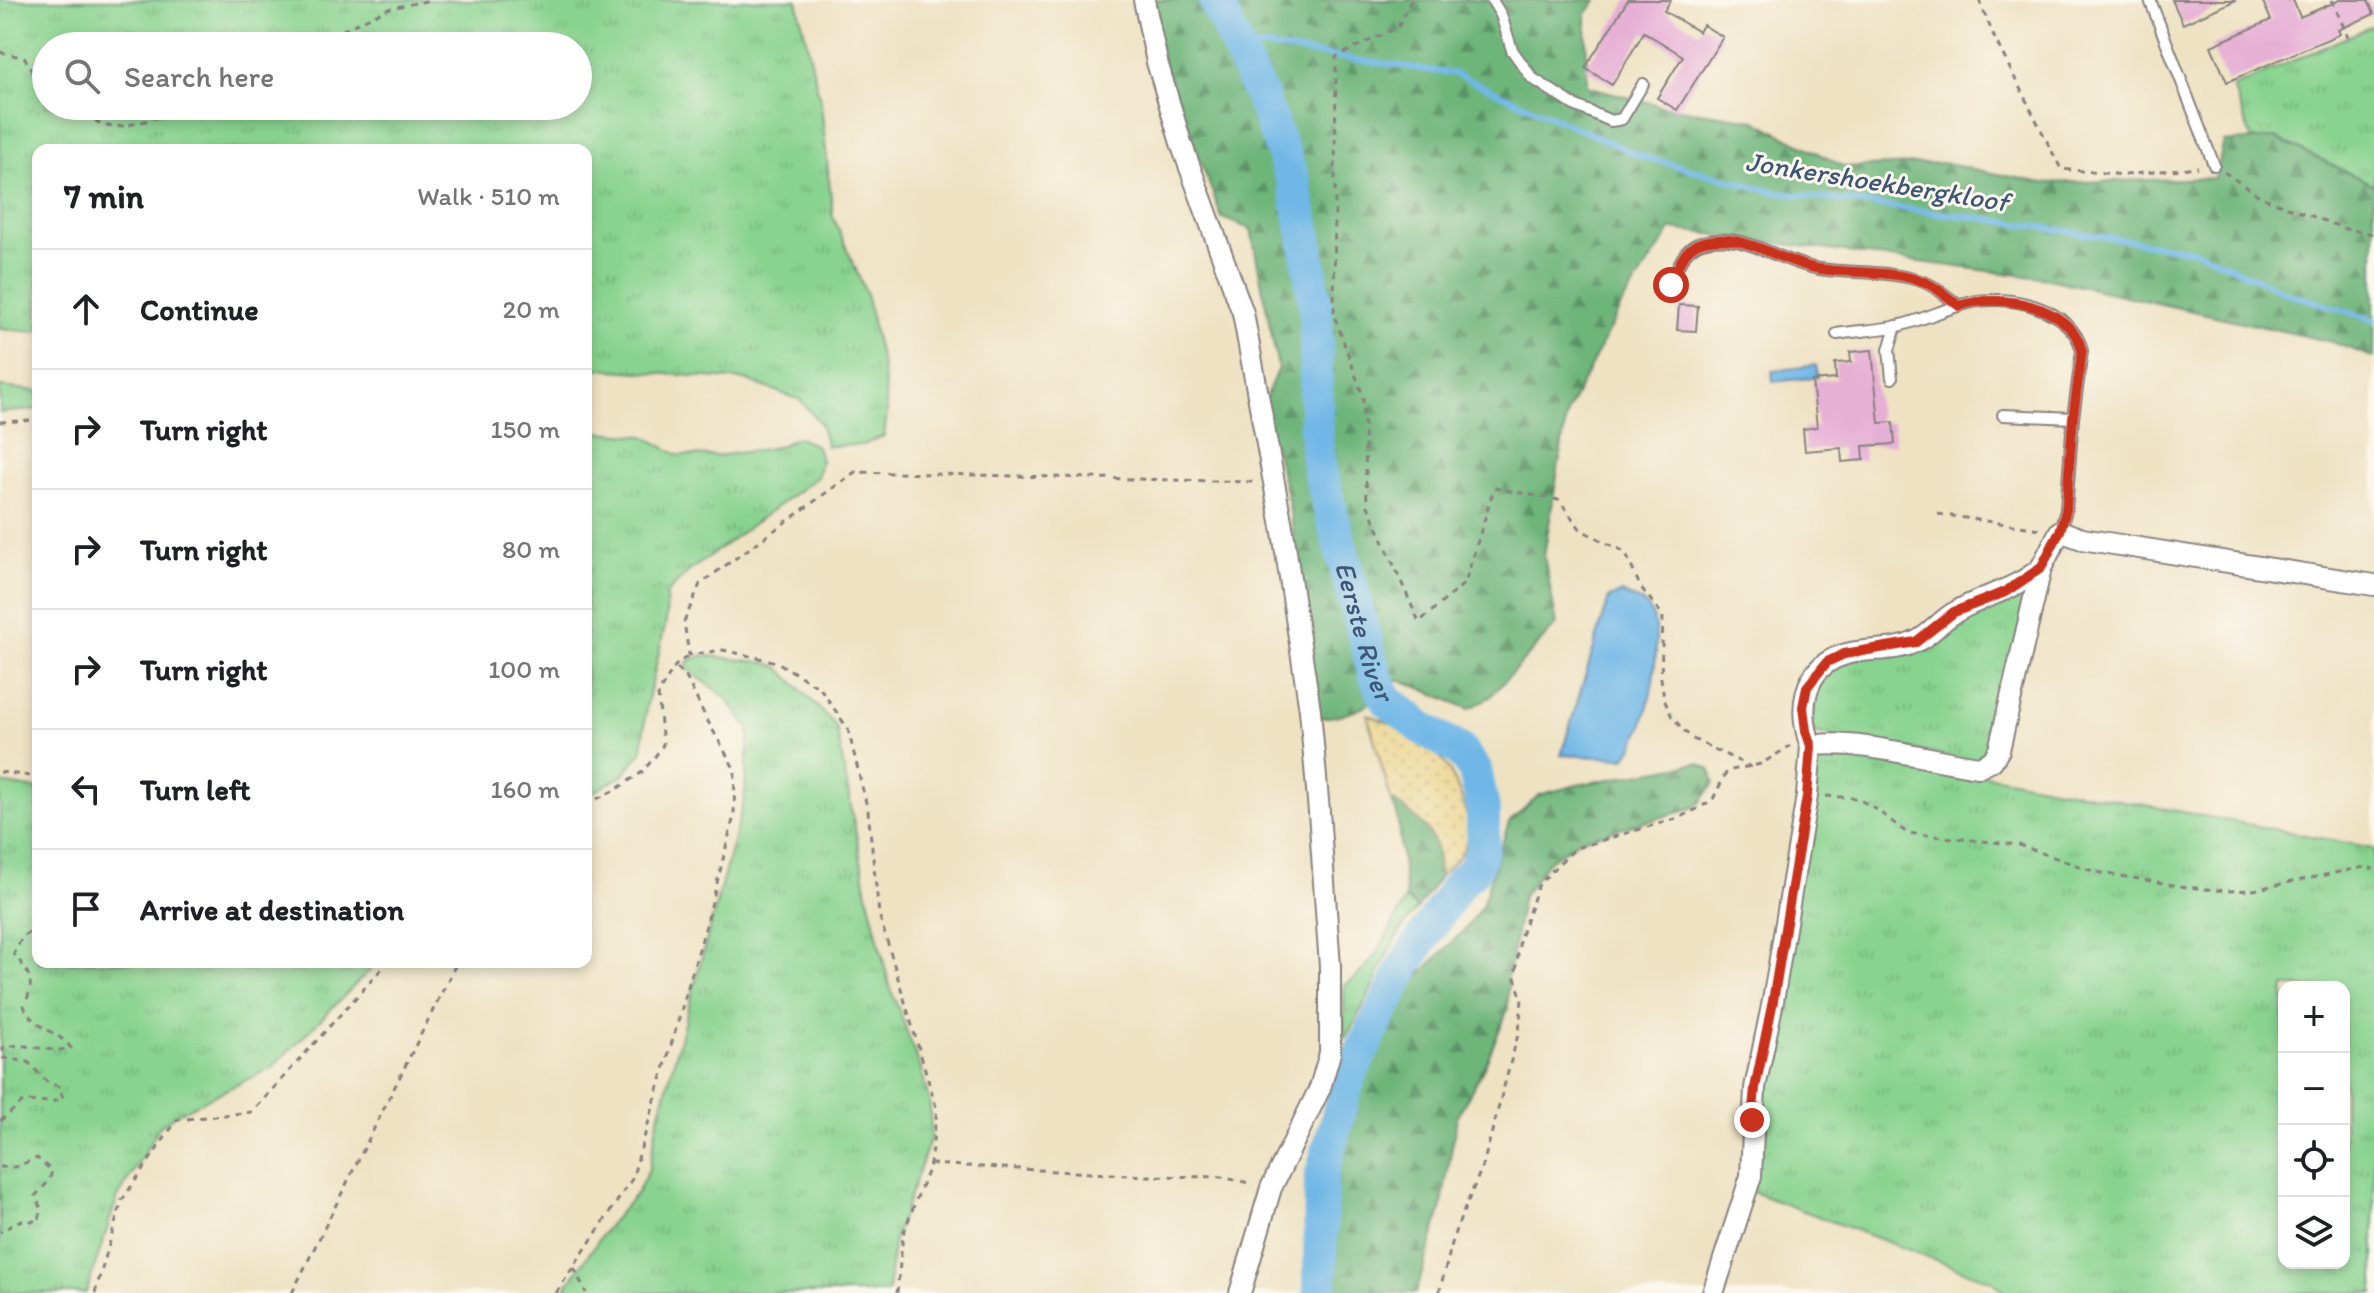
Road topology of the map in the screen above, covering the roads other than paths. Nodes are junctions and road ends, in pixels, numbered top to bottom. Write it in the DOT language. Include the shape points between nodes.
graph roads {
  1 [pos="1144,0"];
  2 [pos="1492,0"];
  3 [pos="2150,0"];
  4 [pos="1643,84"];
  5 [pos="2214,165"];
  6 [pos="1671,285"];
  7 [pos="1959,306"];
  8 [pos="1896,326"];
  9 [pos="1837,334"];
  10 [pos="1892,378"];
  11 [pos="2003,415"];
  12 [pos="2073,418"];
  13 [pos="2060,531"];
  14 [pos="2041,568"];
  15 [pos="2374,585"];
  16 [pos="1808,739"];
  17 [pos="1240,1293"];
  18 [pos="1713,1293"];
  1 -- 17 [label="street" via="1181,143 1243,313 1310,710 1330,967 1330,1053 1320,1088 1271,1188"];
  2 -- 4 [label="lane" via="1512,50 1532,78 1574,105 1611,121 1622,119"];
  3 -- 5 [label="lane"];
  6 -- 7 [label="lane" via="1681,258 1697,243 1718,239 1740,241 1819,269 1902,275 1928,283"];
  7 -- 8 [label="lane"];
  7 -- 12 [label="lane" via="2021,303 2072,330 2082,351"];
  8 -- 9 [label="lane"];
  8 -- 10 [label="lane" via="1889,350"];
  11 -- 12 [label="lane"];
  12 -- 13 [label="lane"];
  13 -- 14 [label="street"];
  13 -- 15 [label="street" via="2096,542"];
  14 -- 16 [label="street" via="2005,592 1954,612 1916,642 1844,654 1827,662 1807,687 1803,707"];
  14 -- 16 [label="street" via="1999,750 1992,761 1979,767"];
  16 -- 18 [label="street" via="1807,796 1755,1088 1751,1176"];
}
